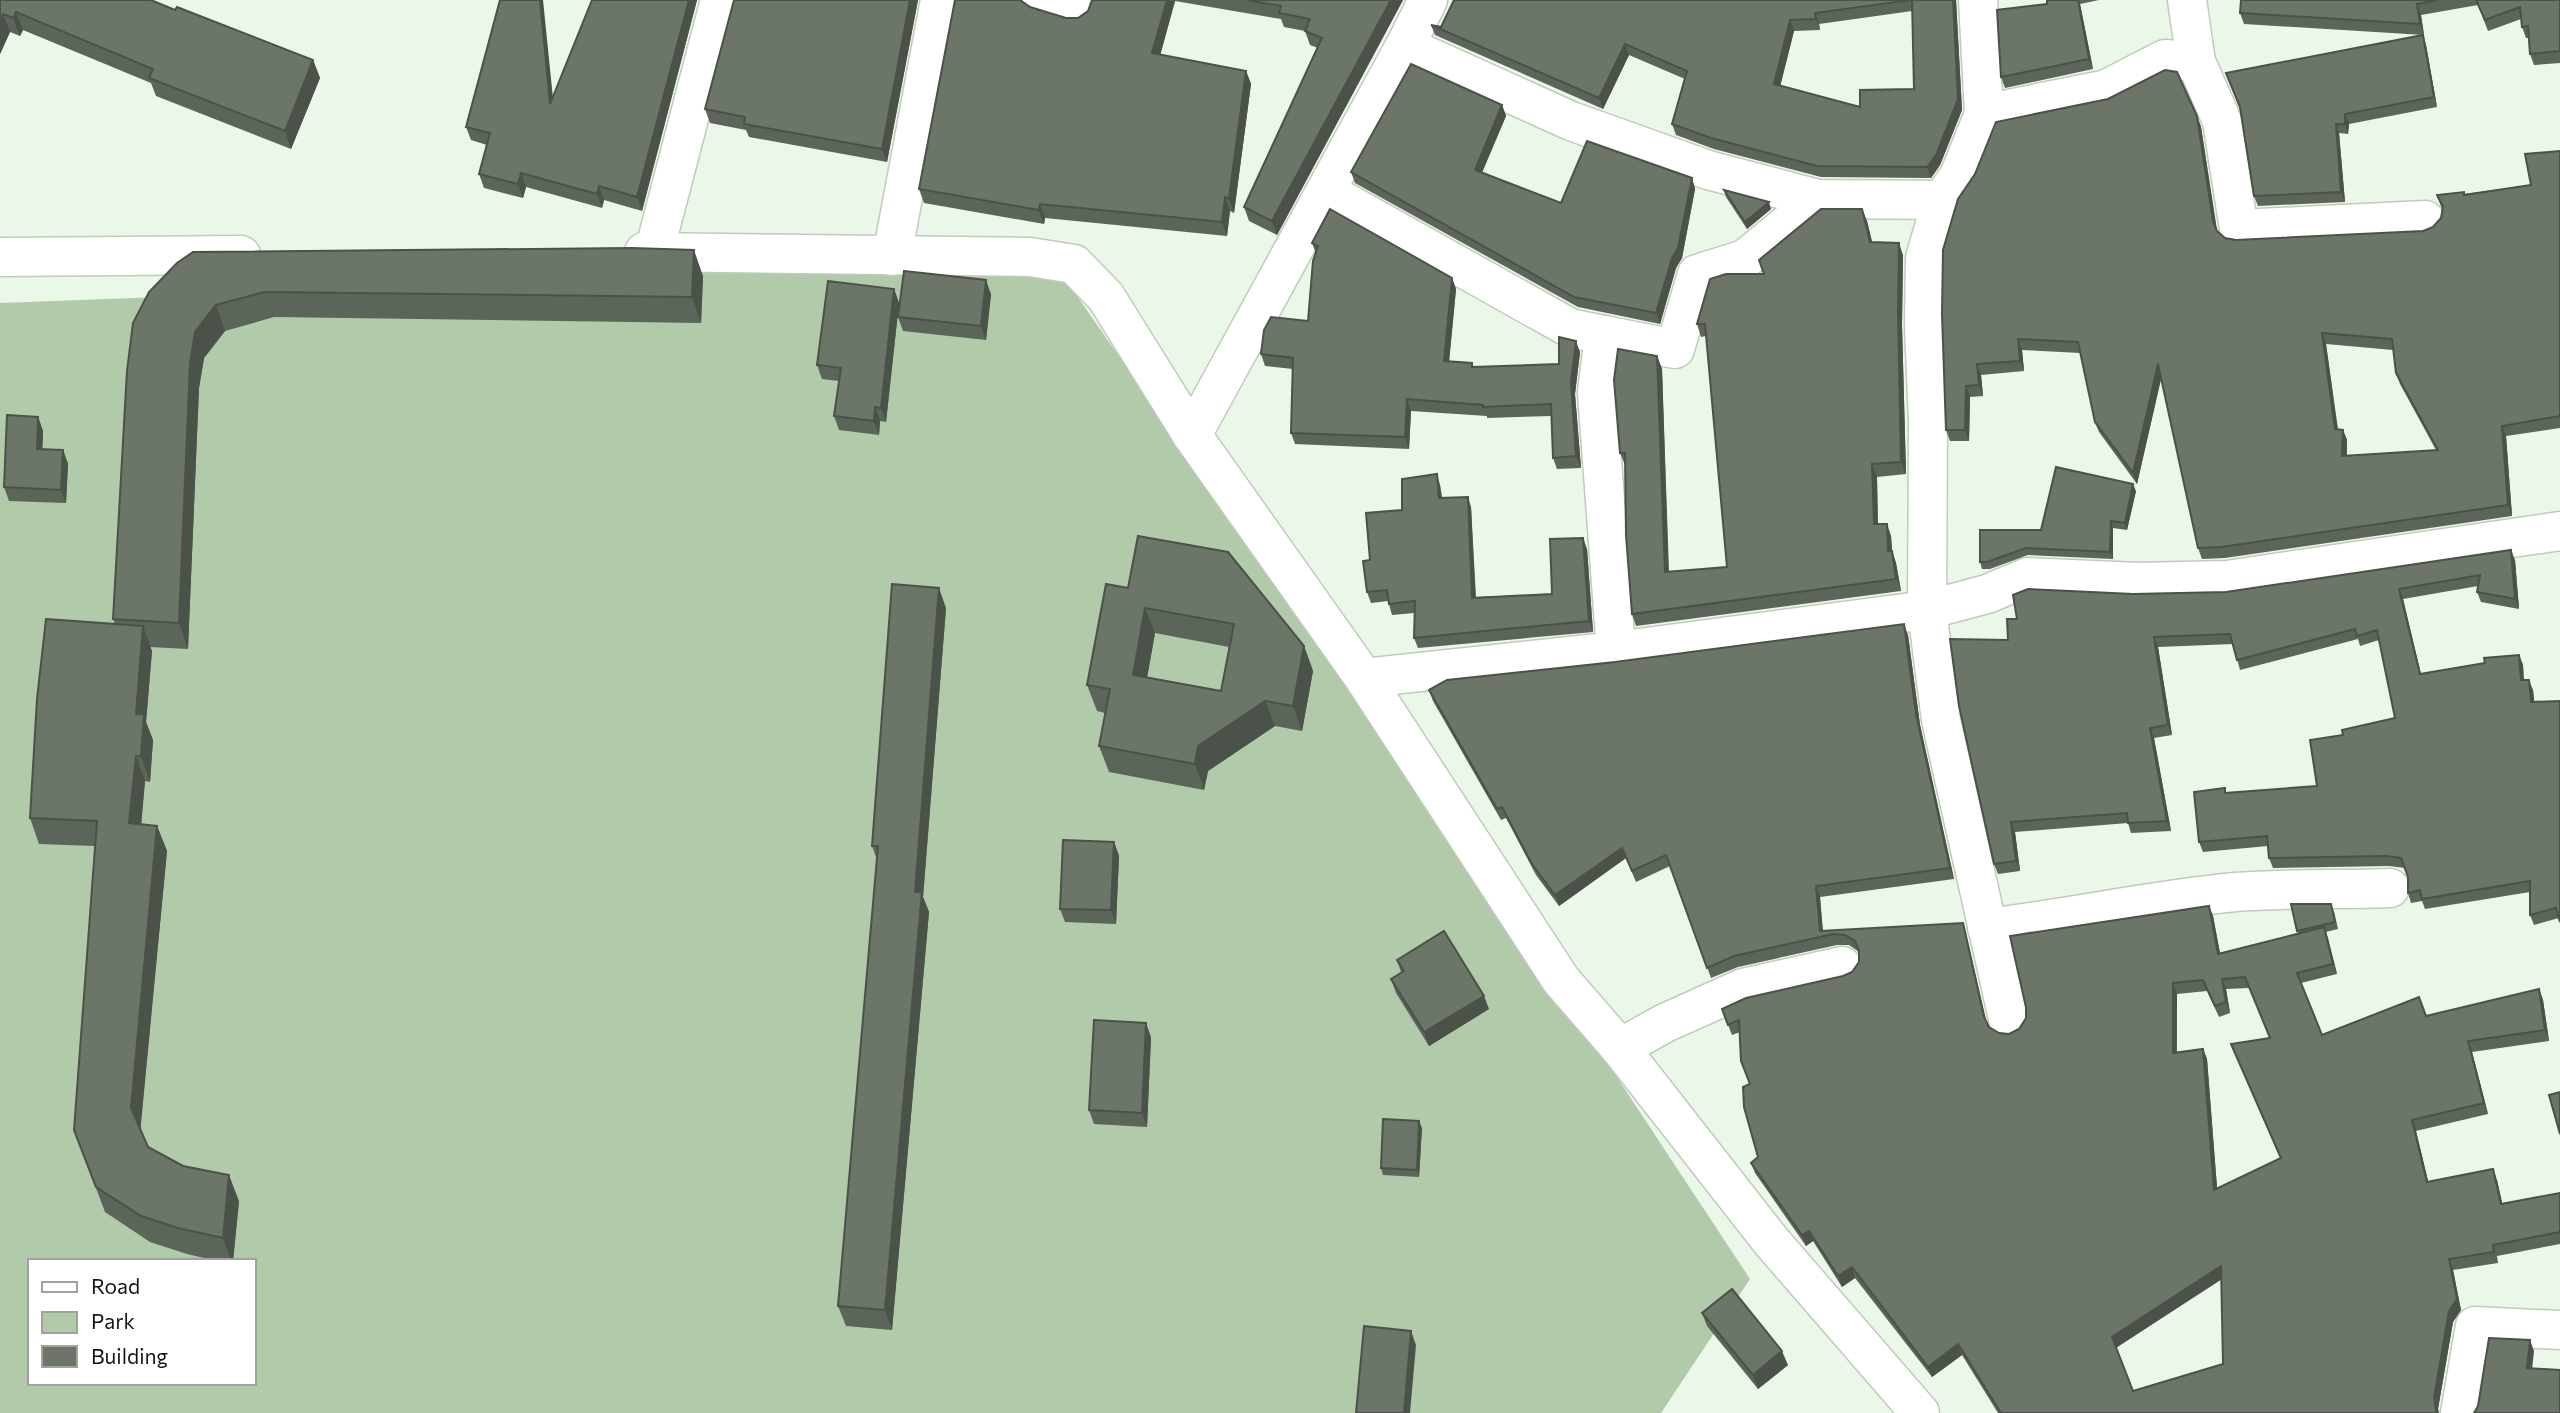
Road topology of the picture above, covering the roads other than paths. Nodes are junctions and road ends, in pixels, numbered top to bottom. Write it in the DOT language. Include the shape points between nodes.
graph roads {
  1 [pos="720,0"];
  2 [pos="940,0"];
  3 [pos="1042,0"];
  4 [pos="1079,0"];
  5 [pos="1428,0"];
  6 [pos="1978,0"];
  7 [pos="2188,0"];
  8 [pos="1405,46"];
  9 [pos="2196,62"];
  10 [pos="1984,114"];
  11 [pos="1326,192"];
  12 [pos="1818,199"];
  13 [pos="1942,200"];
  14 [pos="2426,219"];
  15 [pos="612,252"];
  16 [pos="654,252"];
  17 [pos="278,255"];
  18 [pos="892,256"];
  19 [pos="0,257"];
  20 [pos="1604,335"];
  21 [pos="1192,435"];
  22 [pos="2560,531"];
  23 [pos="1927,610"];
  24 [pos="1616,651"];
  25 [pos="1364,678"];
  26 [pos="2390,888"];
  27 [pos="1987,928"];
  28 [pos="1842,966"];
  29 [pos="2009,1023"];
  30 [pos="1620,1048"];
  31 [pos="2560,1330"];
  32 [pos="1920,1413"];
  33 [pos="2459,1413"];
  1 -- 16 [label="street"];
  2 -- 18 [label="street"];
  3 -- 4 [label="street" via="1077,11"];
  5 -- 8 [label="street"];
  6 -- 10 [label="street"];
  7 -- 9 [label="street"];
  8 -- 11 [label="street"];
  8 -- 12 [label="street" via="1583,125 1708,170"];
  9 -- 10 [label="street" via="2165,59 2106,89"];
  9 -- 14 [label="street" via="2222,121 2239,229"];
  10 -- 13 [label="street" via="1959,176"];
  11 -- 20 [label="street" via="1570,328"];
  11 -- 21 [label="street"];
  12 -- 13 [label="street"];
  12 -- 20 [label="street" via="1745,259 1697,274 1675,349"];
  13 -- 23 [label="street" via="1925,258"];
  15 -- 16 [label="street"];
  16 -- 18 [label="street"];
  17 -- 19 [label="street"];
  18 -- 21 [label="street" via="1030,257 1074,264 1106,297"];
  20 -- 24 [label="street" via="1597,392"];
  21 -- 25 [label="street"];
  22 -- 23 [label="street" via="2227,580 2028,578"];
  23 -- 24 [label="street"];
  23 -- 27 [label="street" via="1941,720"];
  24 -- 25 [label="street"];
  25 -- 30 [label="street" via="1561,980"];
  26 -- 27 [label="street" via="2238,892"];
  27 -- 29 [label="street"];
  28 -- 30 [label="street" via="1743,988"];
  30 -- 32 [label="street" via="1771,1241"];
  31 -- 33 [label="street" via="2475,1326"];
}
